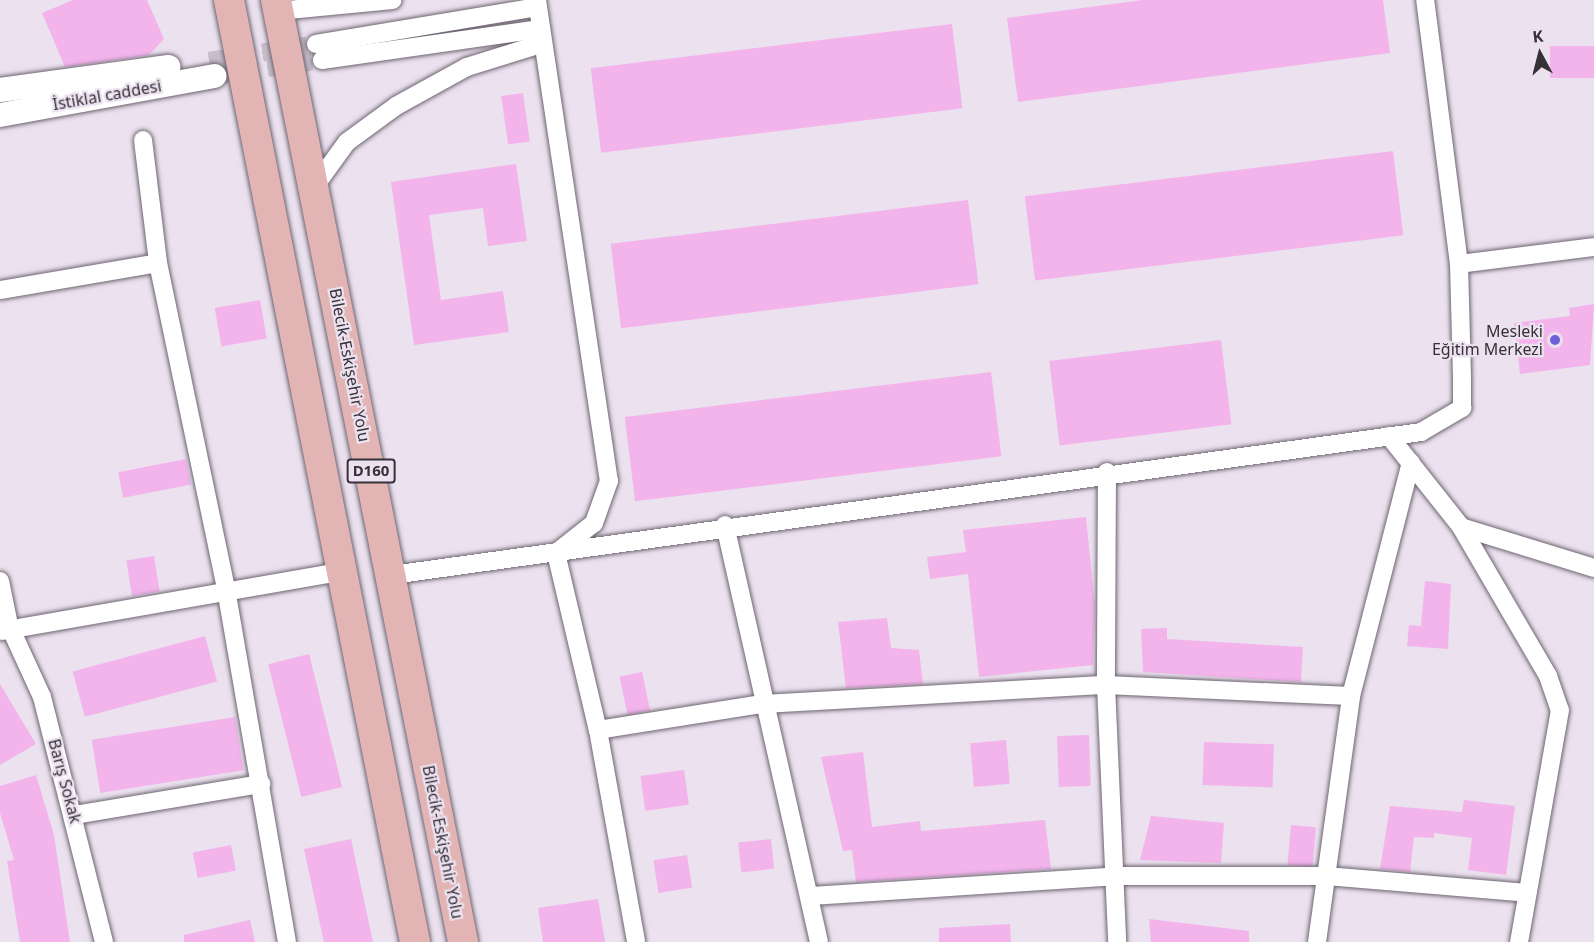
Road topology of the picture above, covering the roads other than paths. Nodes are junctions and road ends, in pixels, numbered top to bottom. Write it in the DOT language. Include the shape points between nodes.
graph roads {
  1 [pos="229,0"];
  2 [pos="393,0"];
  3 [pos="1425,0"];
  4 [pos="537,4"];
  5 [pos="277,5"];
  6 [pos="540,37"];
  7 [pos="0,90"];
  8 [pos="0,115"];
  9 [pos="143,140"];
  10 [pos="315,186"];
  11 [pos="1594,247"];
  12 [pos="158,263"];
  13 [pos="1459,264"];
  14 [pos="0,290"];
  15 [pos="1389,436"];
  16 [pos="1411,463"];
  17 [pos="1107,472"];
  18 [pos="725,525"];
  19 [pos="1461,527"];
  20 [pos="556,553"];
  21 [pos="1594,568"];
  22 [pos="344,571"];
  23 [pos="392,575"];
  24 [pos="0,581"];
  25 [pos="226,588"];
  26 [pos="4,628"];
  27 [pos="1106,685"];
  28 [pos="1351,696"];
  29 [pos="764,704"];
  30 [pos="598,730"];
  31 [pos="261,784"];
  32 [pos="75,815"];
  33 [pos="1118,876"];
  34 [pos="1326,876"];
  35 [pos="1527,893"];
  36 [pos="811,896"];
  37 [pos="104,942"];
  38 [pos="287,942"];
  39 [pos="415,942"];
  40 [pos="464,942"];
  41 [pos="636,942"];
  42 [pos="819,942"];
  43 [pos="1117,942"];
  44 [pos="1317,942"];
  45 [pos="1519,942"];
  1 -- 22 [label="main road, D160"];
  2 -- 5 [label="street"];
  3 -- 13 [label="street"];
  4 -- 6 [label="street"];
  4 -- 6 [label="street" via="319,52"];
  5 -- 10 [label="main road, Bilecik-Eskişehir Yolu / D160"];
  6 -- 10 [label="street" via="467,67 396,106 347,142"];
  6 -- 20 [label="street" via="609,481 594,523"];
  7 -- 8 [label="street, İstiklal caddesi" via="212,68"];
  9 -- 12 [label="street"];
  10 -- 23 [label="main road, Bilecik-Eskişehir Yolu / D160"];
  11 -- 13 [label="street"];
  12 -- 14 [label="street"];
  12 -- 25 [label="street"];
  13 -- 15 [label="street" via="1462,408 1421,432"];
  15 -- 16 [label="street"];
  15 -- 17 [label="street"];
  16 -- 19 [label="street"];
  16 -- 28 [label="street"];
  17 -- 18 [label="street"];
  17 -- 27 [label="street"];
  18 -- 20 [label="street"];
  18 -- 29 [label="street"];
  19 -- 21 [label="street"];
  19 -- 35 [label="street" via="1548,676 1560,710"];
  20 -- 23 [label="street"];
  20 -- 30 [label="street"];
  22 -- 25 [label="street"];
  22 -- 39 [label="main road, D160"];
  23 -- 40 [label="main road, Bilecik-Eskişehir Yolu / D160"];
  24 -- 26 [label="street, Barış Sokak"];
  25 -- 26 [label="street"];
  25 -- 31 [label="street"];
  26 -- 32 [label="street, Barış Sokak" via="42,697"];
  27 -- 28 [label="street"];
  27 -- 29 [label="street"];
  27 -- 33 [label="street"];
  28 -- 34 [label="street"];
  29 -- 30 [label="street"];
  29 -- 36 [label="street"];
  30 -- 41 [label="street"];
  31 -- 32 [label="street"];
  31 -- 38 [label="street"];
  32 -- 37 [label="street, Barış Sokak"];
  33 -- 34 [label="street"];
  33 -- 36 [label="street"];
  33 -- 43 [label="street"];
  34 -- 35 [label="street"];
  34 -- 44 [label="street"];
  35 -- 45 [label="street"];
  36 -- 42 [label="street"];
}
